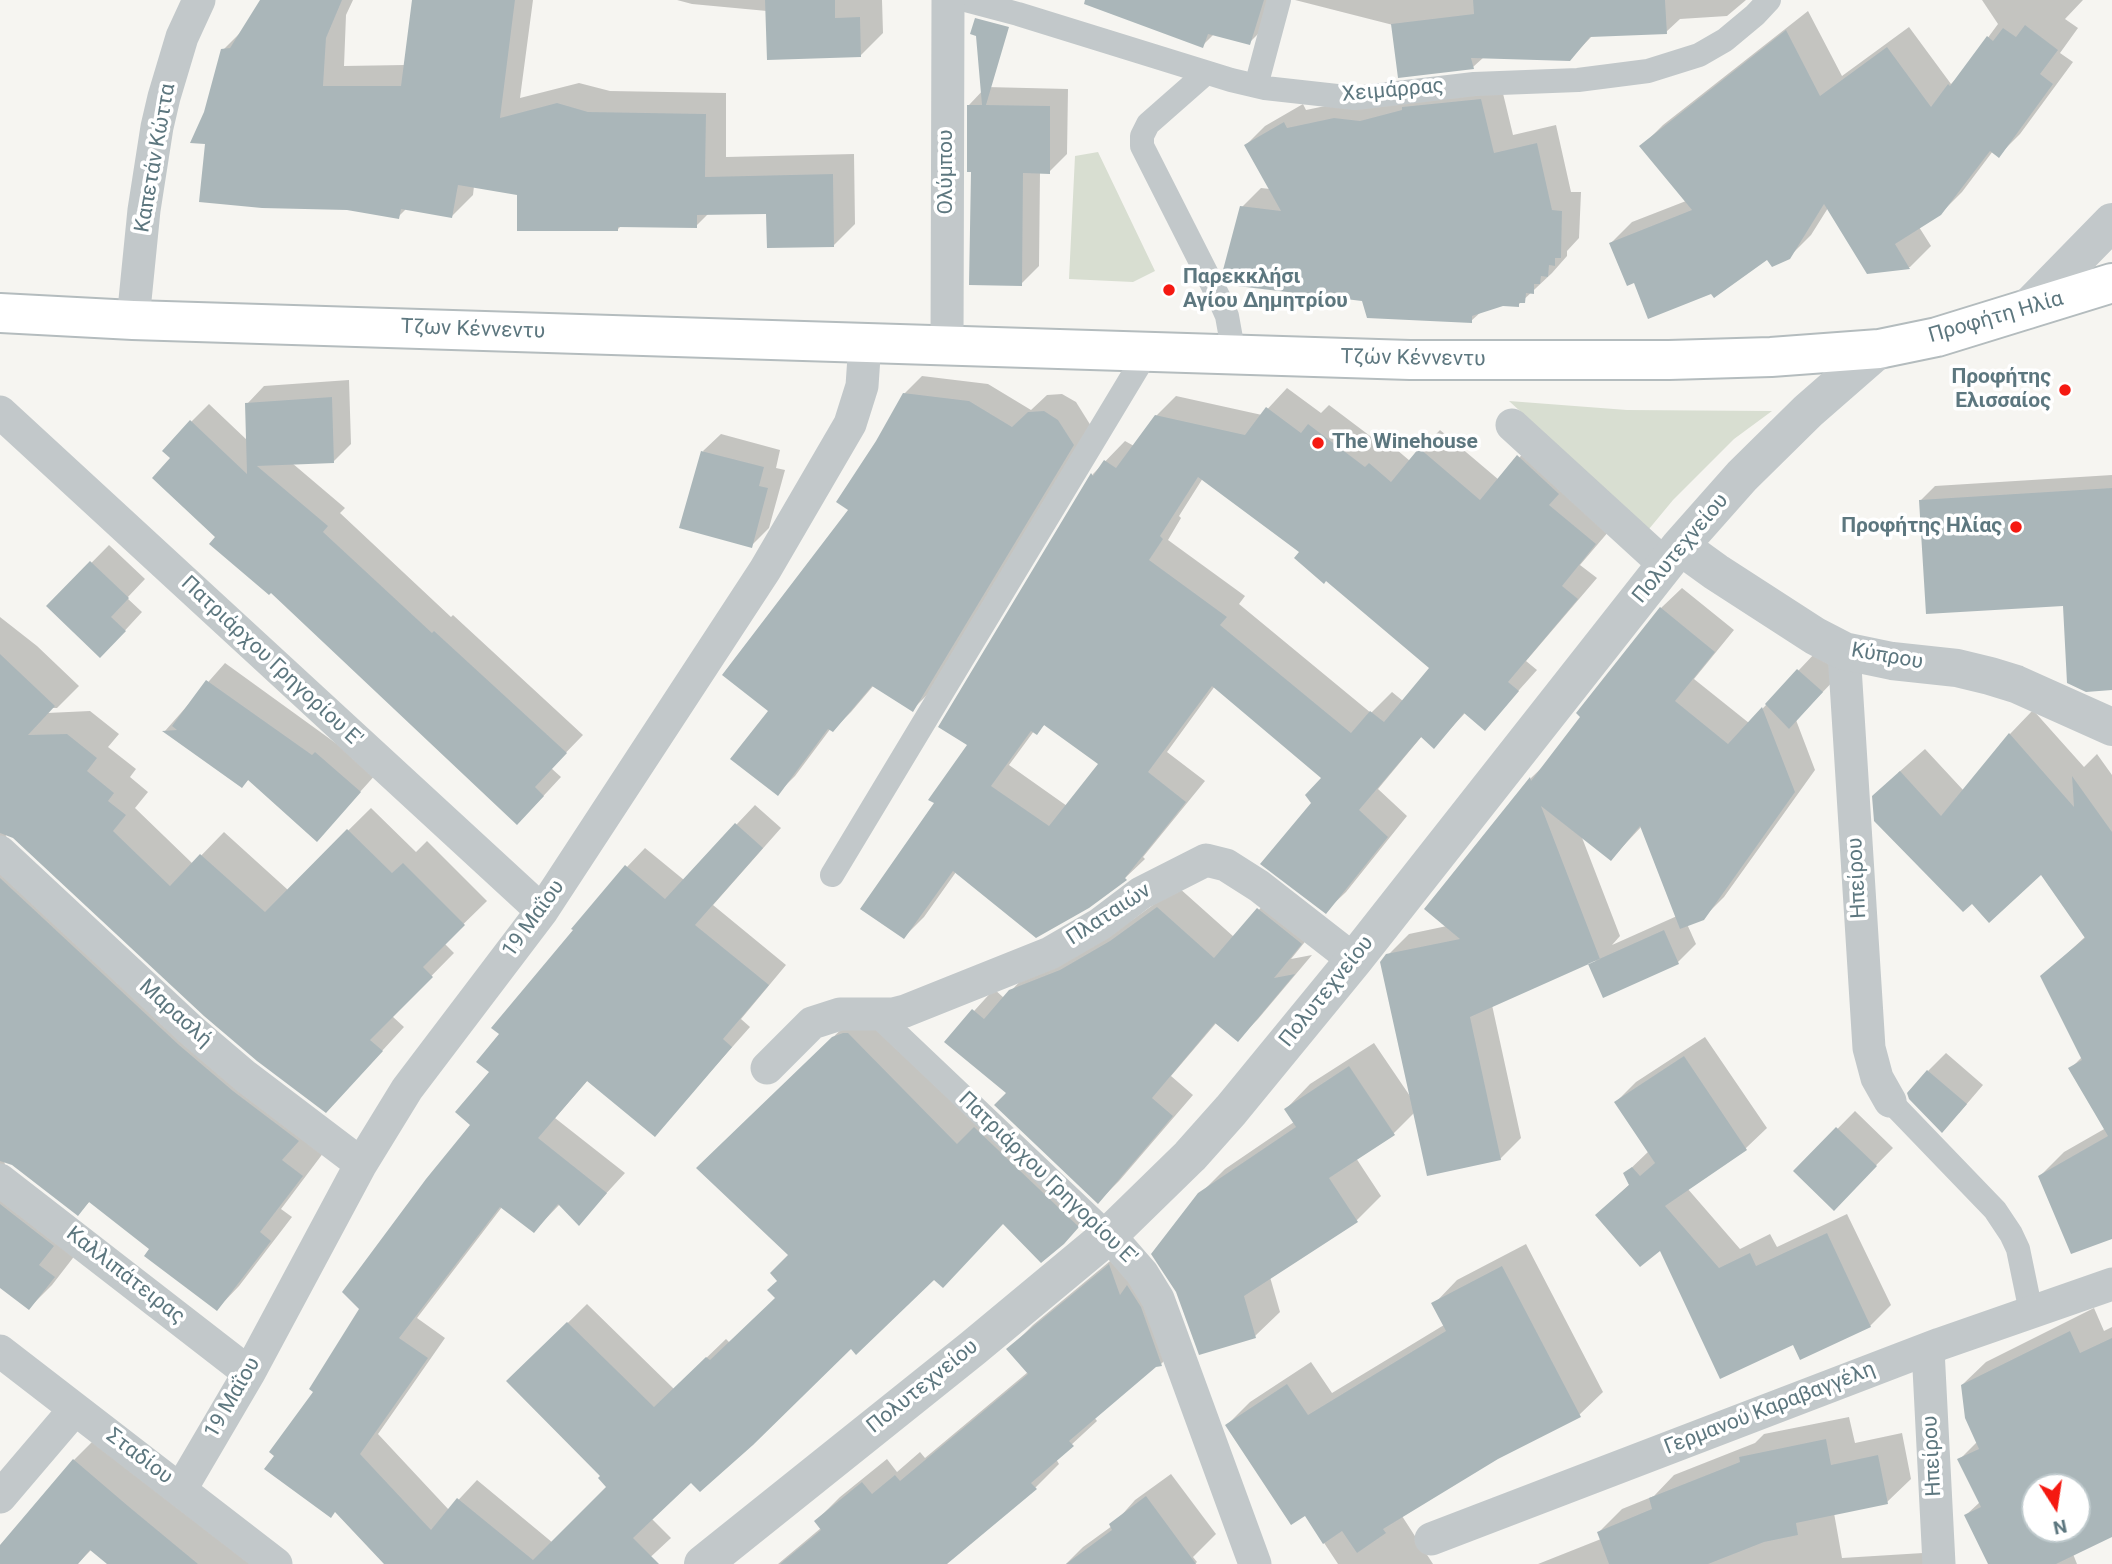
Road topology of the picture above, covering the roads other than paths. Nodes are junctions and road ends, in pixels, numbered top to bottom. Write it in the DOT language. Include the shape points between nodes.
graph roads {
  1 [pos="199,0"];
  2 [pos="948,0"];
  3 [pos="965,0"];
  4 [pos="1279,0"];
  5 [pos="1769,0"];
  6 [pos="1206,74"];
  7 [pos="1256,86"];
  8 [pos="2112,222"];
  9 [pos="2112,283"];
  10 [pos="2026,310"];
  11 [pos="0,313"];
  12 [pos="133,320"];
  13 [pos="865,342"];
  14 [pos="947,344"];
  15 [pos="1879,349"];
  16 [pos="1147,352"];
  17 [pos="1234,355"];
  18 [pos="0,412"];
  19 [pos="1512,425"];
  20 [pos="1673,555"];
  21 [pos="1844,651"];
  22 [pos="2112,727"];
  23 [pos="0,852"];
  24 [pos="832,874"];
  25 [pos="542,911"];
  26 [pos="1353,960"];
  27 [pos="876,1014"];
  28 [pos="766,1068"];
  29 [pos="1890,1101"];
  30 [pos="361,1164"];
  31 [pos="0,1180"];
  32 [pos="1109,1235"];
  33 [pos="2112,1284"];
  34 [pos="2031,1312"];
  35 [pos="1928,1349"];
  36 [pos="0,1351"];
  37 [pos="249,1373"];
  38 [pos="75,1409"];
  39 [pos="181,1489"];
  40 [pos="0,1497"];
  41 [pos="1431,1539"];
  42 [pos="276,1564"];
  43 [pos="703,1564"];
  44 [pos="1255,1564"];
  45 [pos="1939,1564"];
  1 -- 12 [label="street, Καπετάν Κώττα" via="179,46 157,127"];
  2 -- 14 [label="street, Ολύμπου"];
  3 -- 6 [label="street, Χειμάρρας"];
  4 -- 7 [label="street"];
  5 -- 7 [label="street, Χειμάρρας" via="1725,40 1681,63 1647,71 1355,98"];
  6 -- 7 [label="street, Χειμάρρας"];
  6 -- 17 [label="street" via="1148,124 1142,146 1227,316"];
  8 -- 10 [label="street"];
  9 -- 10 [label="main road, Προφήτη Ηλία"];
  10 -- 15 [label="main road, Προφήτη Ηλία"];
  11 -- 12 [label="main road, Τζων Κέννεντυ"];
  12 -- 13 [label="main road, Τζων Κέννεντυ"];
  13 -- 14 [label="main road, Τζων Κέννεντυ"];
  13 -- 25 [label="street, 19 Μαΐου" via="859,397 833,455 765,569"];
  14 -- 16 [label="main road, Τζών Κέννεντυ"];
  15 -- 17 [label="main road, Τζών Κέννεντυ" via="1655,360"];
  15 -- 20 [label="street, Πολυτεχνείου" via="1761,458"];
  16 -- 17 [label="main road, Τζών Κέννεντυ"];
  16 -- 24 [label="street"];
  18 -- 25 [label="street, Πατριάρχου Γρηγορίου Ε'"];
  19 -- 20 [label="street"];
  20 -- 21 [label="street, Κύπρου"];
  20 -- 26 [label="street, Πολυτεχνείου"];
  21 -- 22 [label="street, Κύπρου" via="1990,676"];
  21 -- 29 [label="street, Ηπείρου" via="1867,1028 1872,1064"];
  23 -- 30 [label="street, Μαρασλή" via="191,1030"];
  25 -- 30 [label="street, 19 Μαΐου" via="422,1068"];
  26 -- 27 [label="street, Πλαταιών" via="1259,886 1226,864 1206,860 1141,893 1050,953 923,1005"];
  26 -- 32 [label="street, Πολυτεχνείου" via="1231,1111"];
  27 -- 28 [label="street, Πλαταιών" via="840,1014 812,1023"];
  27 -- 32 [label="street, Πατριάρχου Γρηγορίου Ε'"];
  29 -- 34 [label="street" via="1995,1210 2018,1249"];
  30 -- 37 [label="street, 19 Μαΐου"];
  31 -- 37 [label="street, Καλλιπάτειρας"];
  32 -- 43 [label="street, Πολυτεχνείου"];
  32 -- 44 [label="street, Πατριάρχου Γρηγορίου Ε'" via="1158,1299"];
  33 -- 34 [label="street, Γερμανού Καραβαγγέλη"];
  34 -- 35 [label="street, Γερμανού Καραβαγγέλη"];
  35 -- 41 [label="street, Γερμανού Καραβαγγέλη"];
  35 -- 45 [label="street, Ηπείρου"];
  36 -- 38 [label="street, Σταδίου"];
  37 -- 39 [label="street, 19 Μαΐου"];
  38 -- 39 [label="street, Σταδίου"];
  38 -- 40 [label="street"];
  39 -- 42 [label="street, Σταδίου"];
}
